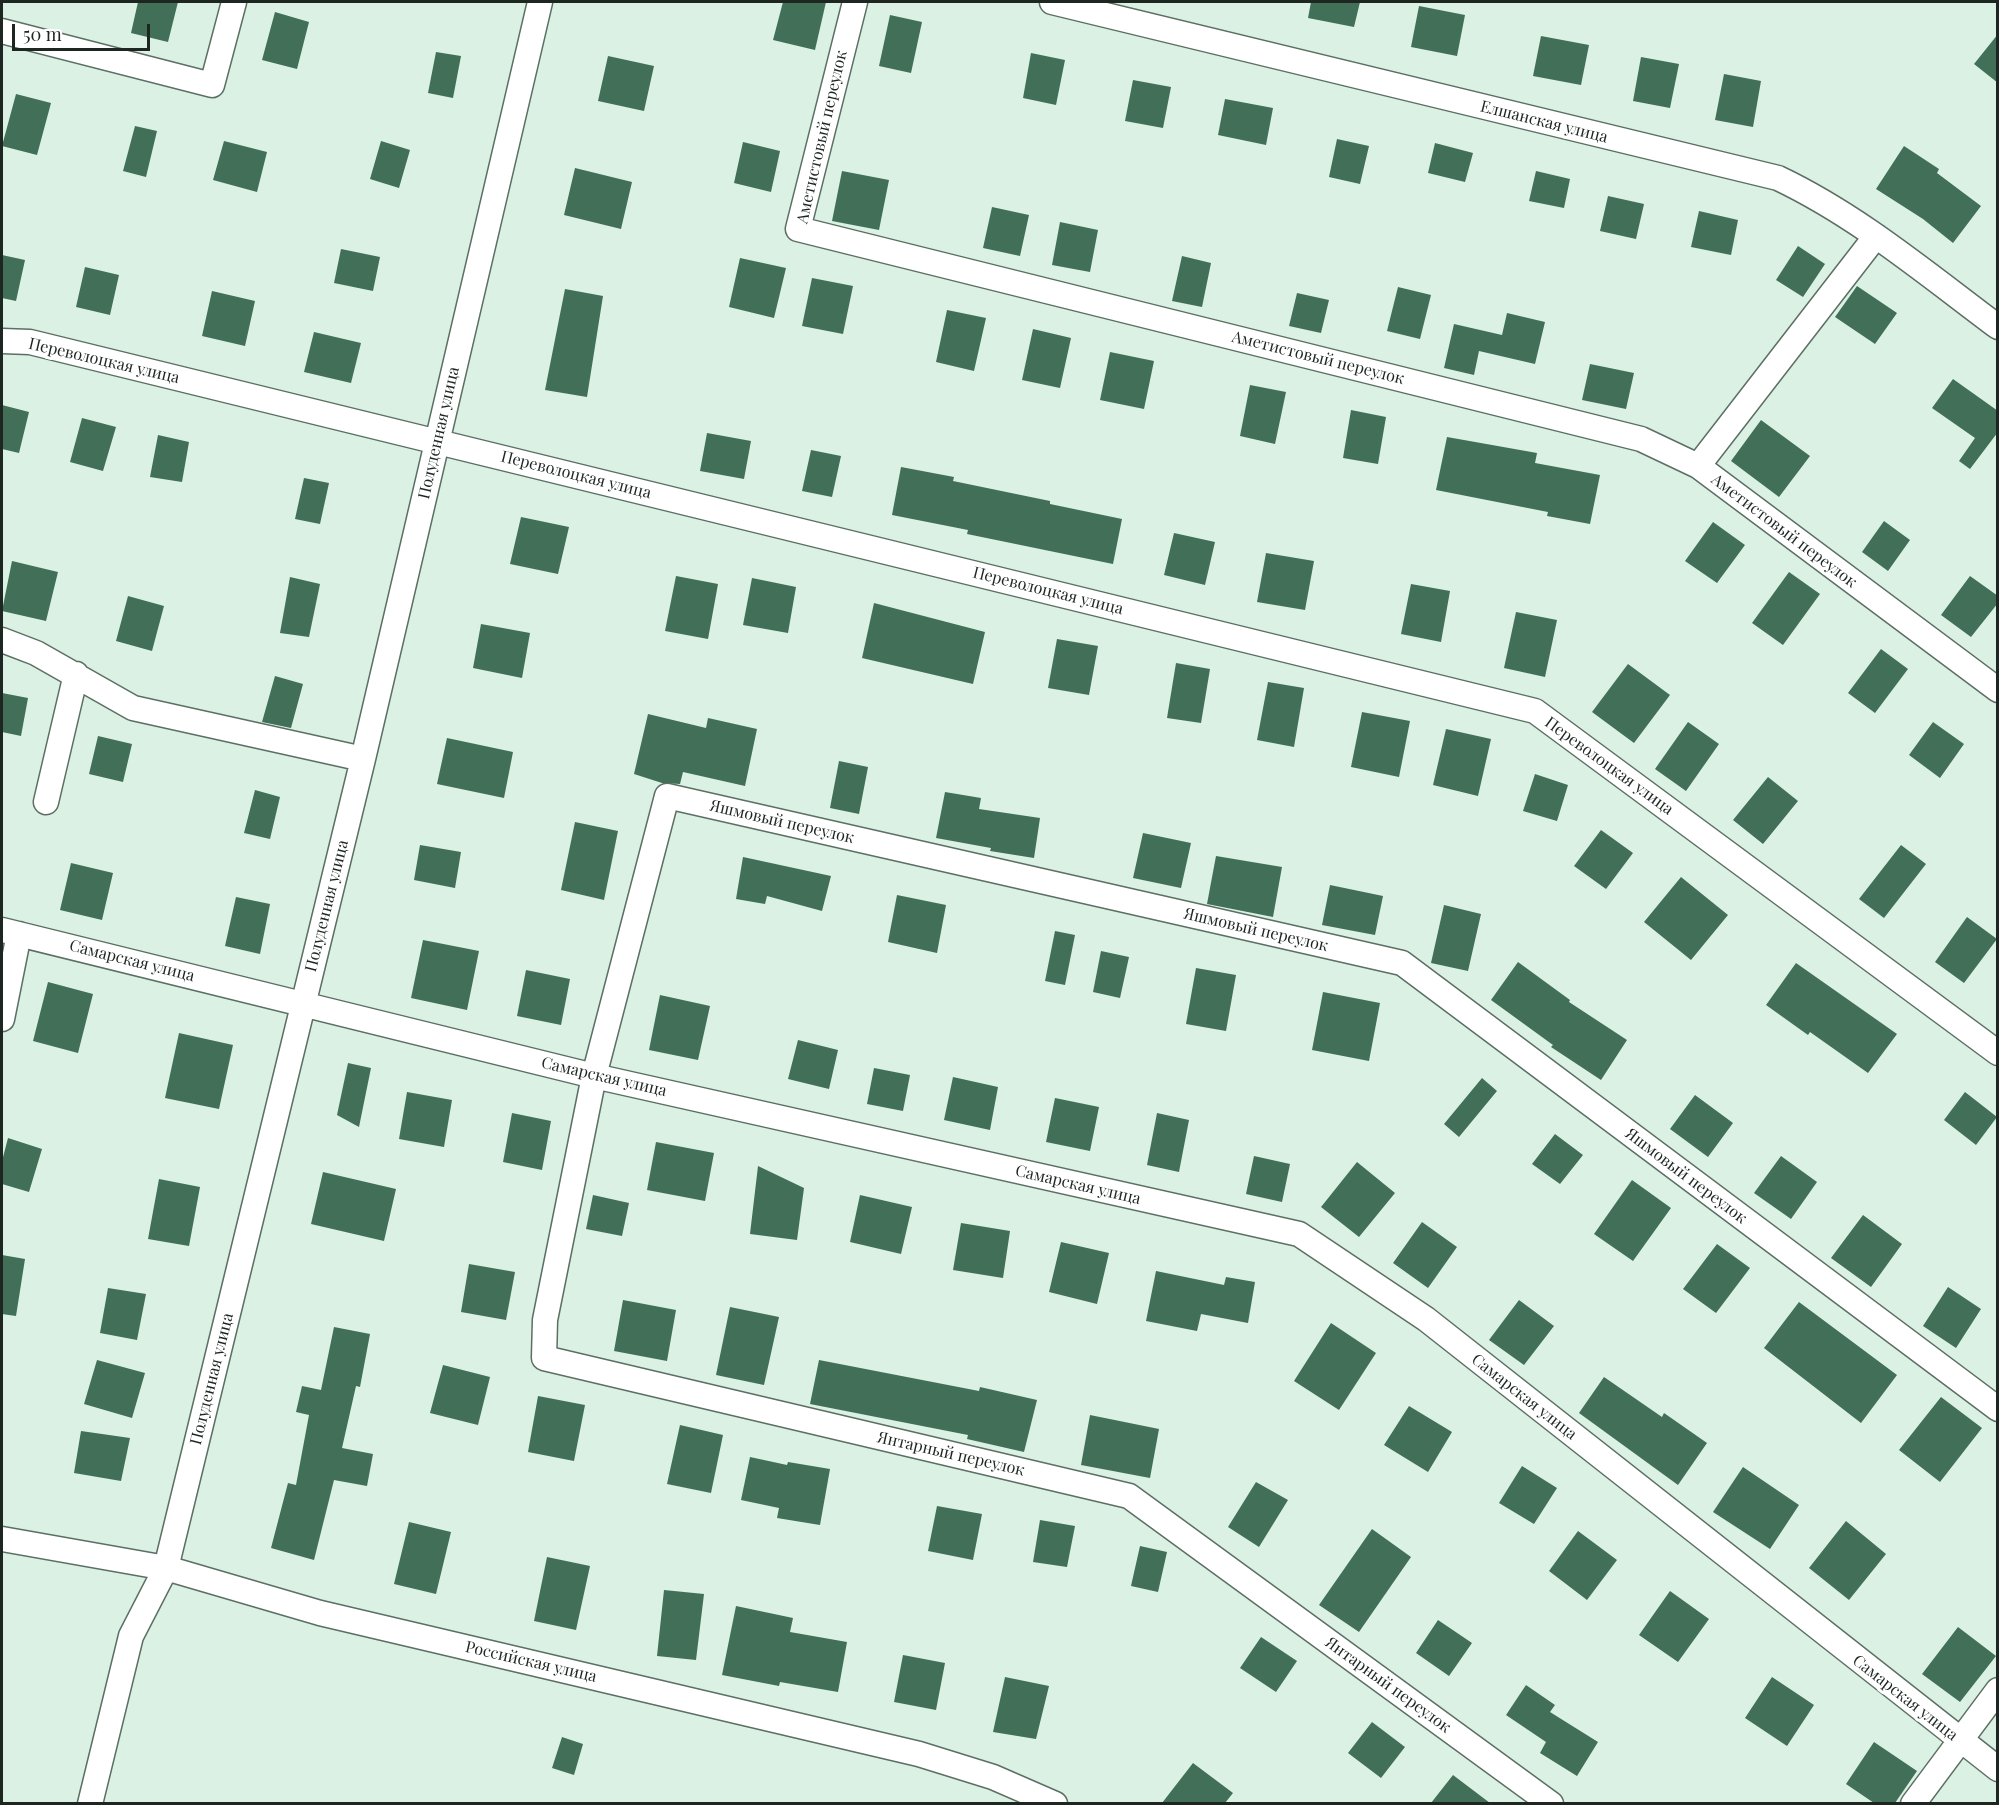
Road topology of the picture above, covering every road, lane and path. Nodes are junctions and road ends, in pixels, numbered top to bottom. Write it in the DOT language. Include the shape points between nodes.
graph roads {
  1 [pos="234,2"];
  2 [pos="540,2"];
  3 [pos="855,2"];
  4 [pos="1052,2"];
  5 [pos="2,31"];
  6 [pos="1876,236"];
  7 [pos="1998,327"];
  8 [pos="2,341"];
  9 [pos="437,440"];
  10 [pos="1698,466"];
  11 [pos="2,640"];
  12 [pos="76,674"];
  13 [pos="1998,690"];
  14 [pos="363,759"];
  15 [pos="46,802"];
  16 [pos="10,932"];
  17 [pos="303,1003"];
  18 [pos="2,1019"];
  19 [pos="1998,1053"];
  20 [pos="594,1076"];
  21 [pos="1998,1409"];
  22 [pos="2,1539"];
  23 [pos="166,1568"];
  24 [pos="1998,1690"];
  25 [pos="1959,1741"];
  26 [pos="1998,1769"];
  27 [pos="1048,1802"];
  28 [pos="90,1803"];
  29 [pos="1551,1803"];
  30 [pos="1913,1803"];
  1 -- 5 [label="street" via="212,85"];
  2 -- 9 [label="street, Полуденная улица"];
  3 -- 10 [label="street, Аметистовый переулок" via="798,229 1641,439"];
  4 -- 6 [label="street, Елшанская улица" via="1778,178 1814,195"];
  6 -- 7 [label="street, Елшанская улица"];
  6 -- 10 [label="street"];
  8 -- 9 [label="street, Переволоцкая улица" via="30,342"];
  9 -- 14 [label="street, Полуденная улица"];
  9 -- 19 [label="street, Переволоцкая улица" via="1535,711"];
  10 -- 13 [label="street, Аметистовый переулок"];
  11 -- 12 [label="street"];
  12 -- 14 [label="street" via="133,708"];
  12 -- 15 [label="street"];
  14 -- 17 [label="street, Полуденная улица"];
  16 -- 17 [label="street, Самарская улица"];
  16 -- 18 [label="street"];
  17 -- 20 [label="street, Самарская улица"];
  17 -- 23 [label="street, Полуденная улица"];
  20 -- 21 [label="street, Яшмовый переулок" via="667,796 1402,963"];
  20 -- 25 [label="street, Самарская улица" via="1299,1234 1426,1319"];
  20 -- 29 [label="street, Янтарный переулок" via="545,1320 544,1358 1129,1496"];
  22 -- 23 [label="street, Российская улица"];
  23 -- 27 [label="street, Российская улица" via="320,1613 919,1754 993,1777"];
  23 -- 28 [label="street, Полуденная улица" via="131,1636"];
  24 -- 25 [label="street"];
  25 -- 26 [label="street, Самарская улица"];
  25 -- 30 [label="street"];
}
